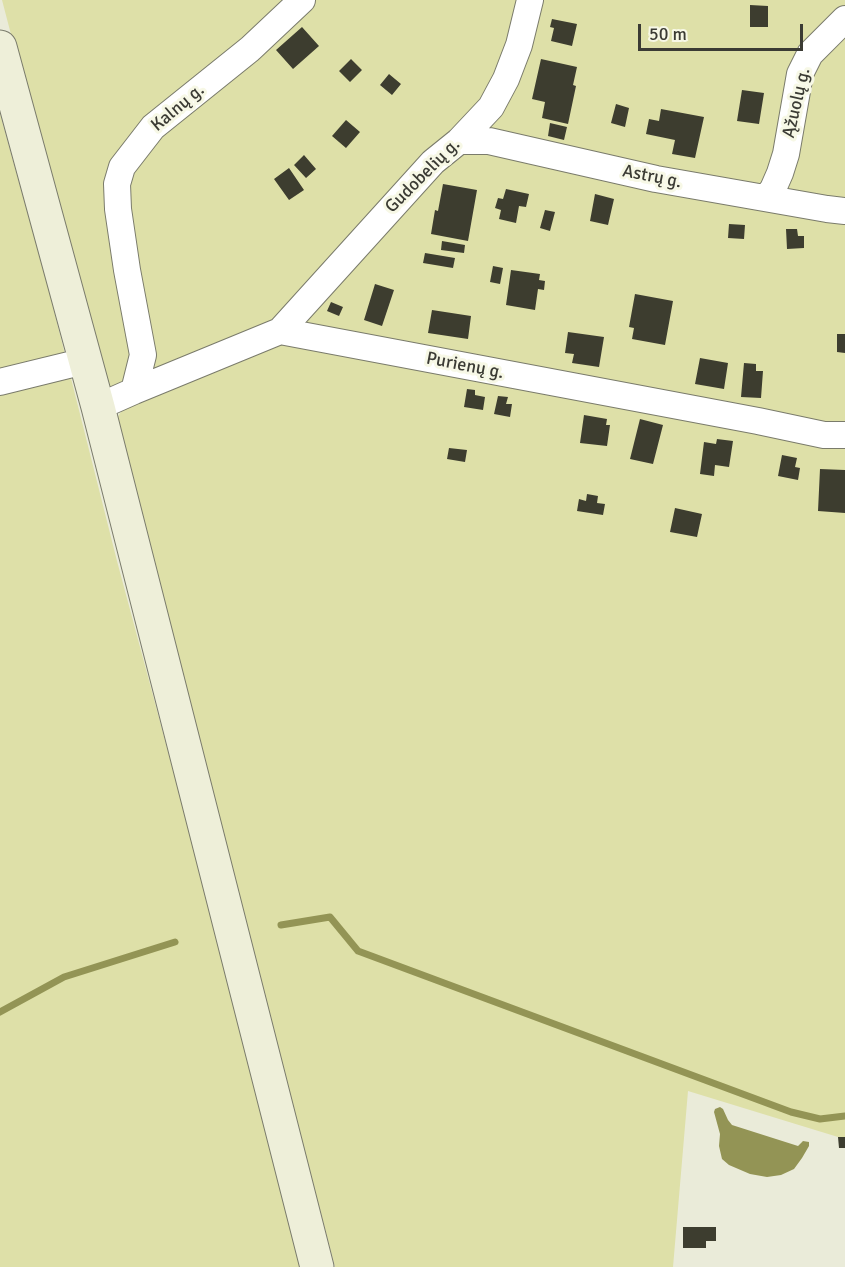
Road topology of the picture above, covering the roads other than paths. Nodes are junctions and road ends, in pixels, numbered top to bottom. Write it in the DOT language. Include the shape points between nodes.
graph roads {
  1 [pos="302,0"];
  2 [pos="530,0"];
  3 [pos="845,19"];
  4 [pos="0,47"];
  5 [pos="459,141"];
  6 [pos="766,198"];
  7 [pos="845,211"];
  8 [pos="280,331"];
  9 [pos="85,361"];
  10 [pos="0,382"];
  11 [pos="134,391"];
  12 [pos="98,407"];
  13 [pos="845,435"];
  14 [pos="317,1267"];
  1 -- 11 [label="street, Kalnų g." via="250,49 153,127 122,167 117,184 118,209 143,356"];
  2 -- 5 [label="street, Gudobelių g." via="506,79 490,107"];
  3 -- 6 [label="street, Ąžuolų g." via="810,54 800,74 786,154"];
  4 -- 9 [label="main road"];
  5 -- 6 [label="street, Astrų g." via="489,141 656,179"];
  5 -- 8 [label="street, Gudobelių g." via="433,162"];
  6 -- 7 [label="street, Astrų g."];
  8 -- 11 [label="street"];
  8 -- 13 [label="street, Purienų g." via="824,435"];
  9 -- 10 [label="street"];
  9 -- 12 [label="main road"];
  11 -- 12 [label="street"];
  12 -- 14 [label="main road"];
}
